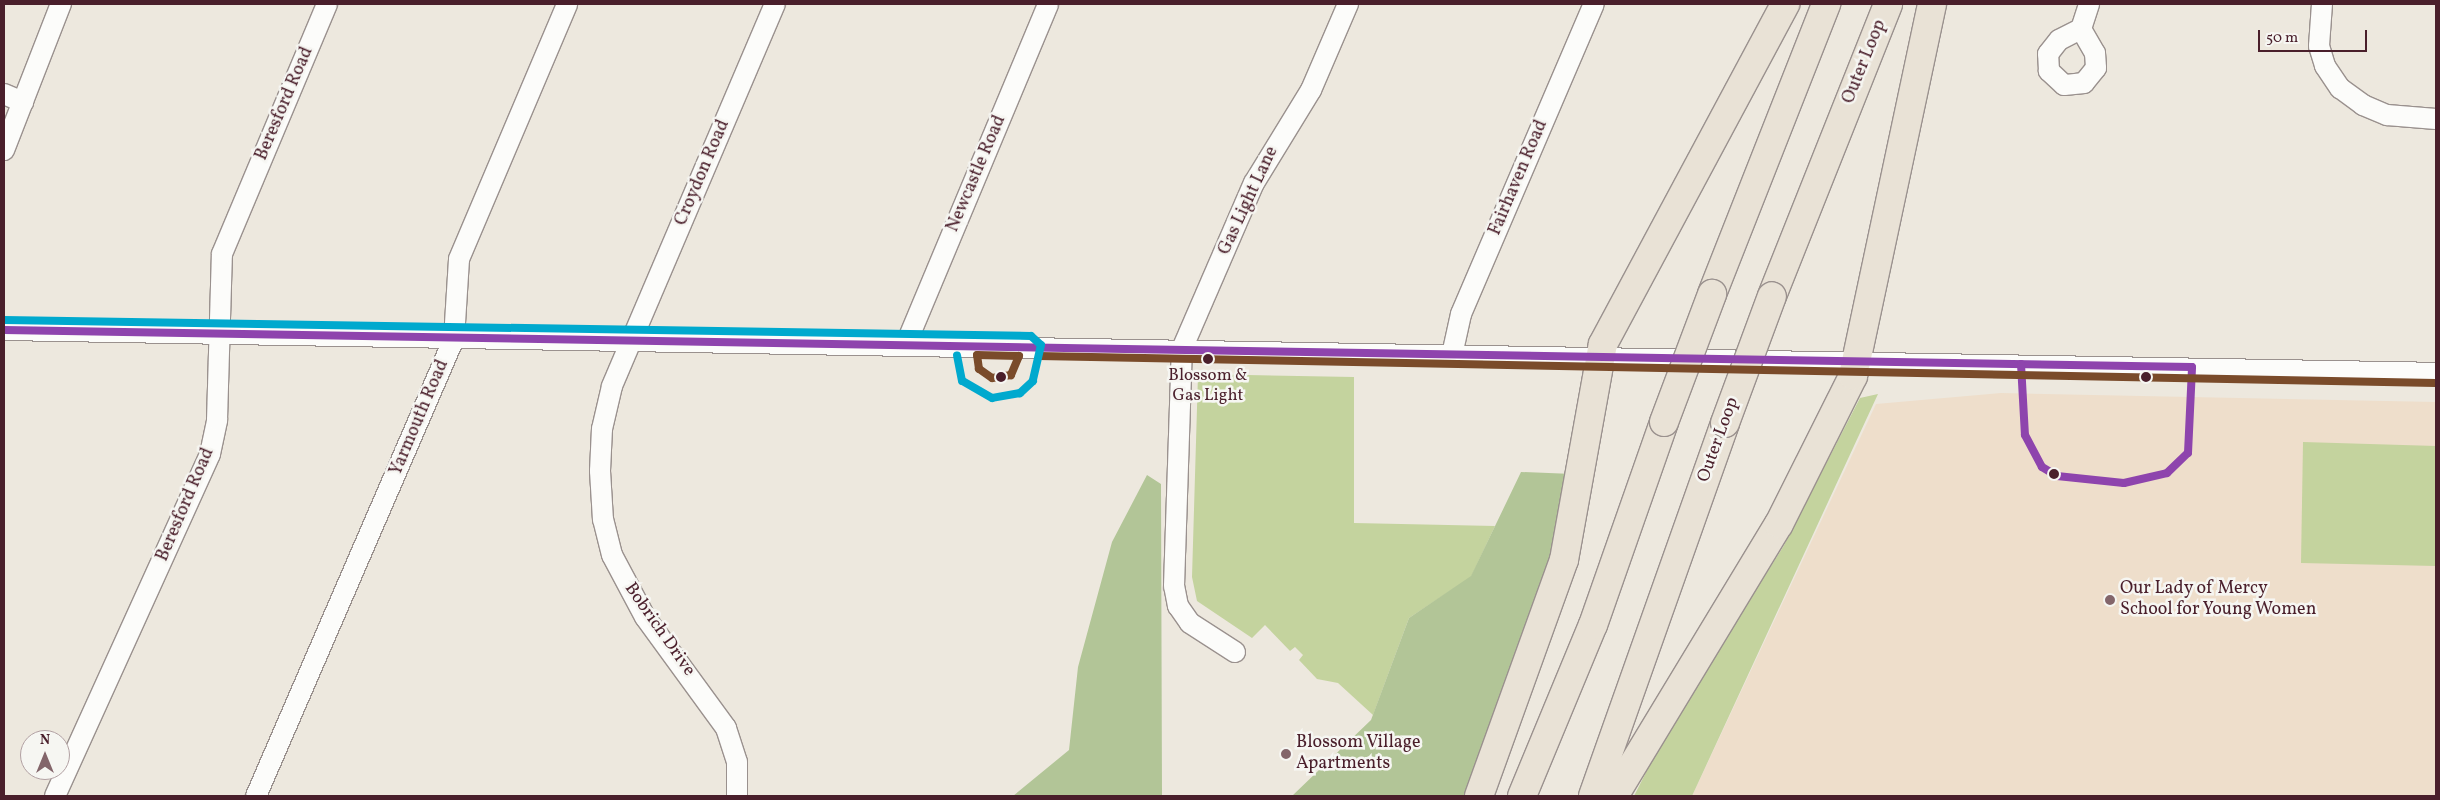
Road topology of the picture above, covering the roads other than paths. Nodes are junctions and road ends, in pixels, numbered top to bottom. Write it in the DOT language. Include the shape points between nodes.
graph roads {
  1 [pos="61,4"];
  2 [pos="328,4"];
  3 [pos="567,4"];
  4 [pos="775,4"];
  5 [pos="1048,4"];
  6 [pos="1348,4"];
  7 [pos="1594,4"];
  8 [pos="1785,4"];
  9 [pos="1826,4"];
  10 [pos="1888,4"];
  11 [pos="1932,4"];
  12 [pos="2089,4"];
  13 [pos="2322,4"];
  14 [pos="2081,29"];
  15 [pos="4,94"];
  16 [pos="23,102"];
  17 [pos="2436,119"];
  18 [pos="4,150"];
  19 [pos="4,330"];
  20 [pos="220,334"];
  21 [pos="454,338"];
  22 [pos="631,342"];
  23 [pos="906,344"];
  24 [pos="1182,349"];
  25 [pos="1452,355"];
  26 [pos="1600,357"];
  27 [pos="1858,362"];
  28 [pos="2436,373"];
  29 [pos="1593,625"];
  30 [pos="1235,652"];
  31 [pos="55,796"];
  32 [pos="256,796"];
  33 [pos="737,796"];
  34 [pos="1478,796"];
  35 [pos="1522,796"];
  36 [pos="1537,796"];
  37 [pos="1593,796"];
  38 [pos="1614,796"];
  1 -- 16 [label="street"];
  2 -- 20 [label="street, Beresford Road" via="222,254"];
  3 -- 21 [label="street, Yarmouth Road" via="460,259"];
  4 -- 22 [label="street, Croydon Road"];
  5 -- 23 [label="street, Newcastle Road"];
  6 -- 24 [label="street, Gas Light Lane" via="1311,90 1254,183"];
  7 -- 25 [label="street, Fairhaven Road" via="1461,314"];
  8 -- 26 [label="highway"];
  9 -- 29 [label="highway, bridge" via="1712,294"];
  10 -- 37 [label="highway, Outer Loop, bridge" via="1772,296"];
  11 -- 27 [label="highway"];
  12 -- 14 [label="street"];
  13 -- 17 [label="street" via="2319,46 2325,66 2340,88 2363,105 2388,115"];
  15 -- 16 [label="street"];
  16 -- 18 [label="street"];
  19 -- 20 [label="street"];
  20 -- 21 [label="street"];
  20 -- 31 [label="street, Beresford Road" via="217,420 210,454"];
  21 -- 22 [label="street"];
  21 -- 32 [label="street, Yarmouth Road"];
  22 -- 23 [label="street"];
  22 -- 33 [label="street, Bobrich Drive" via="602,428 600,471 606,539 635,602 726,728 736,762"];
  23 -- 24 [label="street"];
  24 -- 25 [label="street"];
  24 -- 30 [label="street" via="1174,586 1178,606 1190,623"];
  25 -- 26 [label="street"];
  26 -- 27 [label="street"];
  26 -- 34 [label="highway" via="1566,552"];
  27 -- 28 [label="street"];
  27 -- 38 [label="highway" via="1779,524"];
  29 -- 35 [label="highway"];
  29 -- 36 [label="highway"];
}
